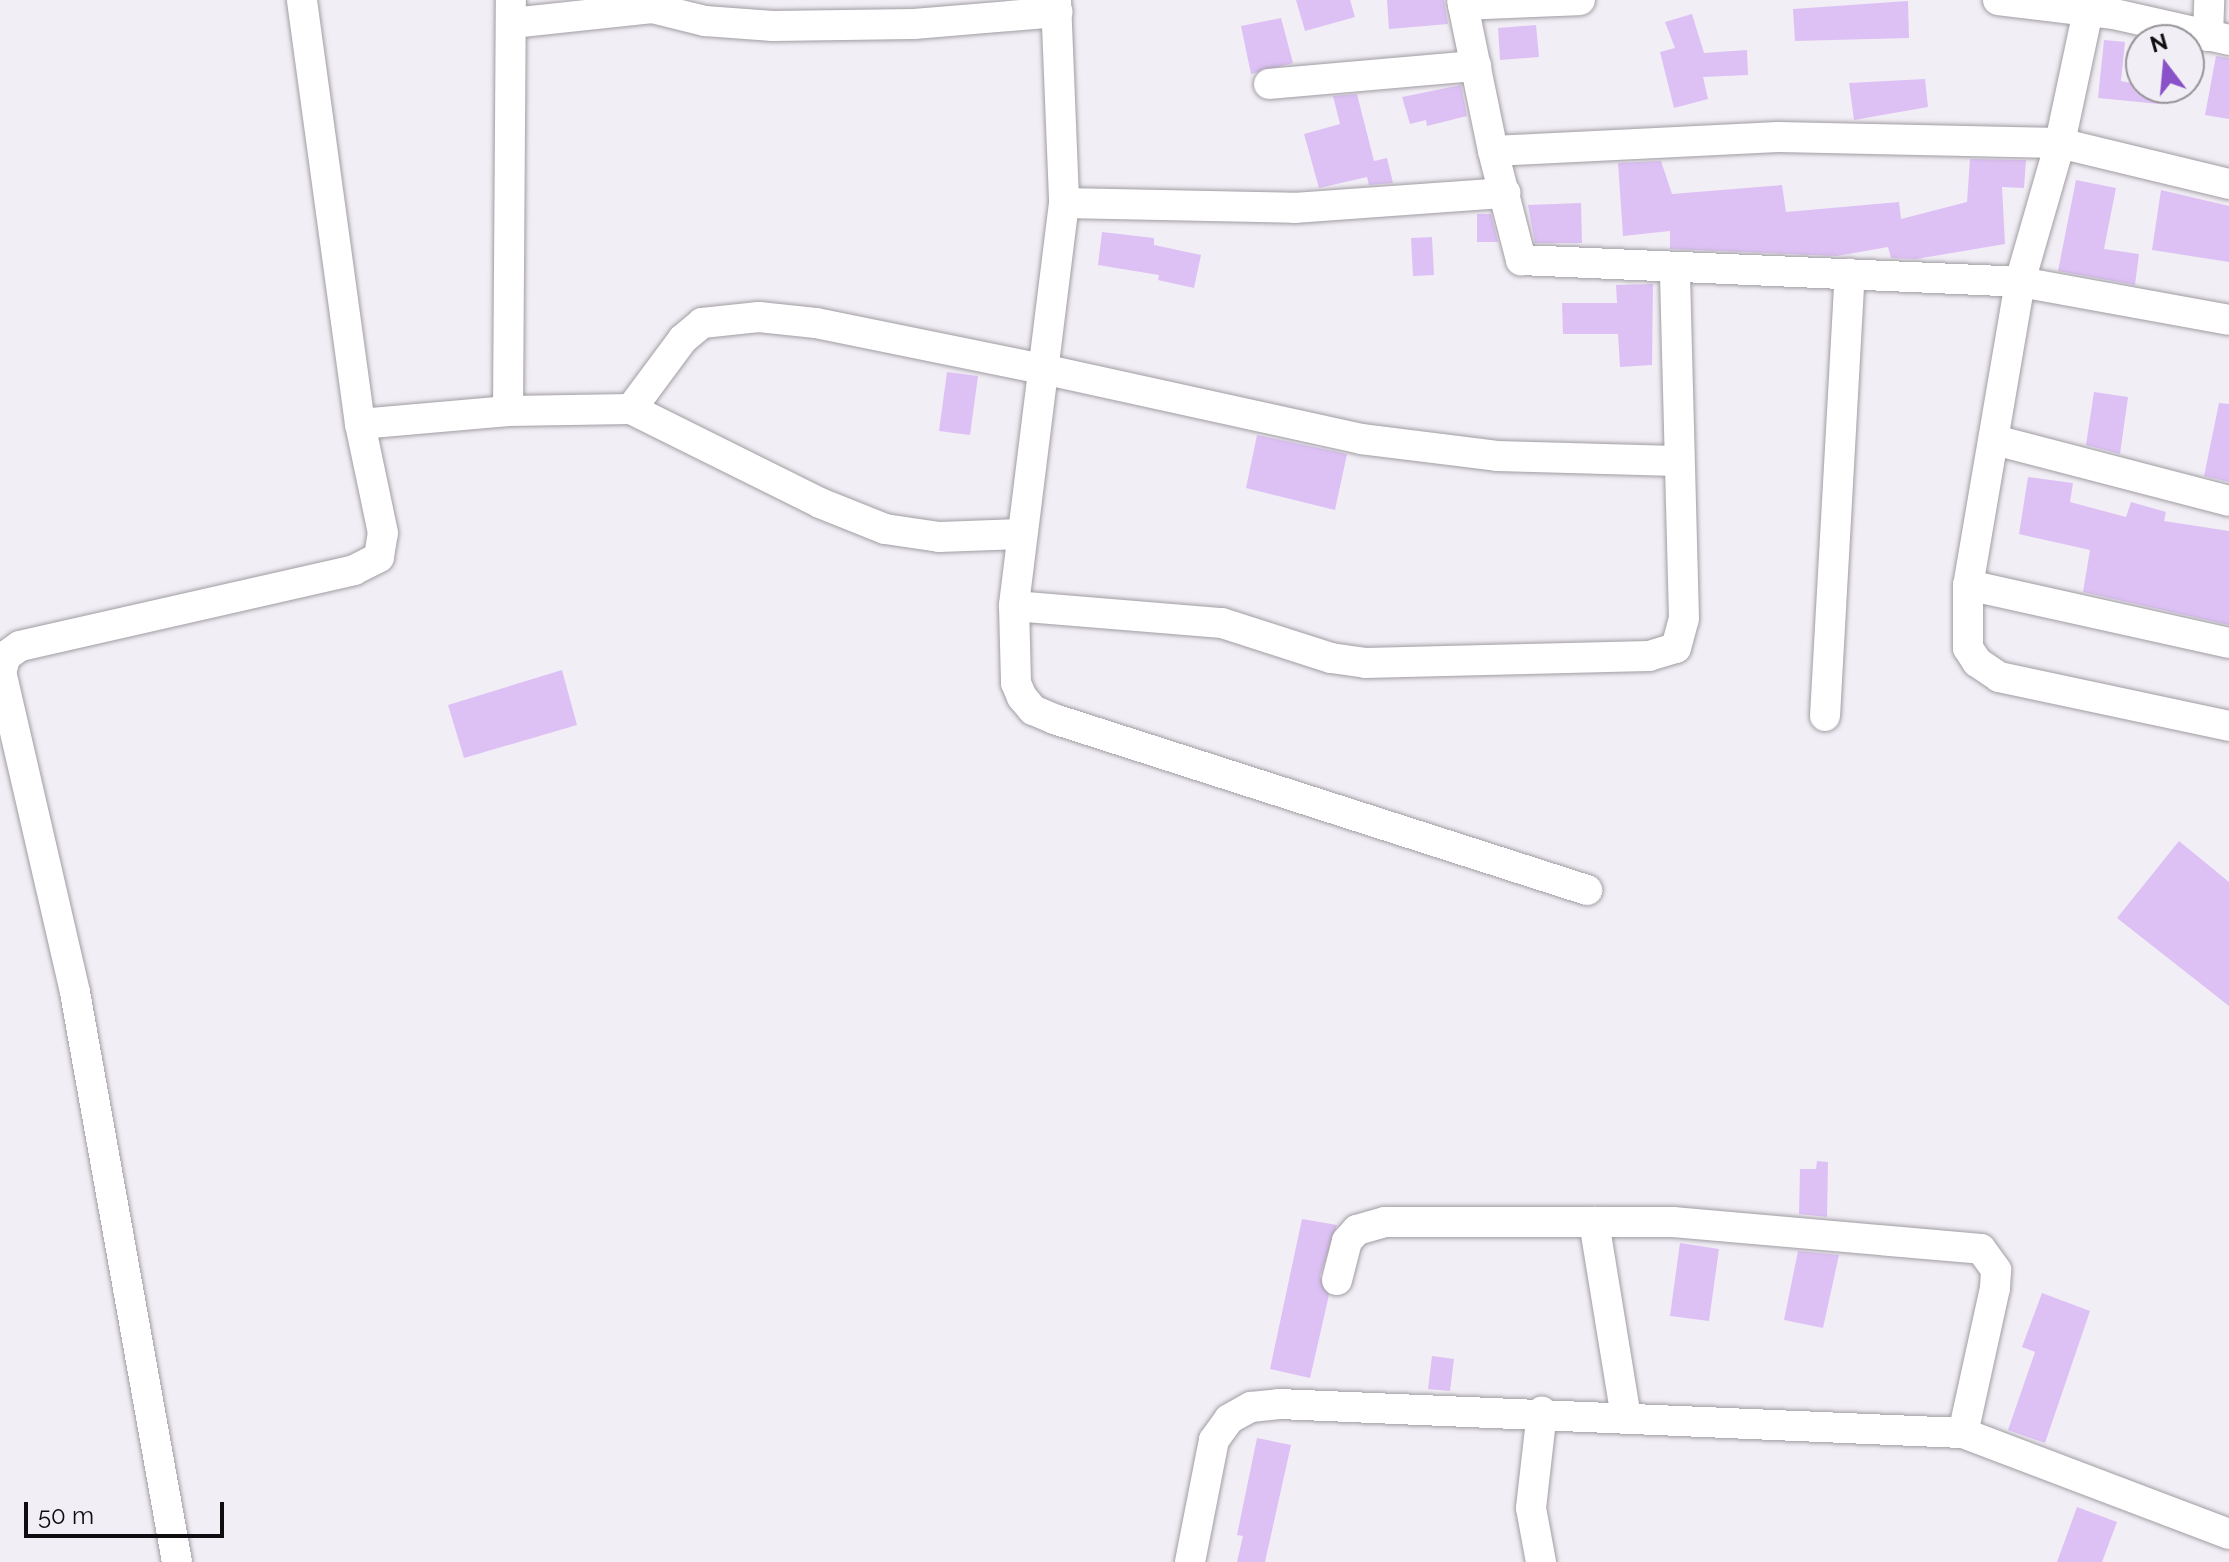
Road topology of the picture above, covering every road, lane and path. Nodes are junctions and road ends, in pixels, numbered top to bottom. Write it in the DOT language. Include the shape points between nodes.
graph roads {
  1 [pos="302,0"];
  2 [pos="1580,0"];
  3 [pos="1998,0"];
  4 [pos="2209,0"];
  5 [pos="1462,3"];
  6 [pos="1056,6"];
  7 [pos="2105,8"];
  8 [pos="512,11"];
  9 [pos="2219,38"];
  10 [pos="1476,66"];
  11 [pos="1269,84"];
  12 [pos="2060,143"];
  13 [pos="1493,151"];
  14 [pos="2229,184"];
  15 [pos="1505,193"];
  16 [pos="1064,203"];
  17 [pos="1675,267"];
  18 [pos="1850,274"];
  19 [pos="2020,282"];
  20 [pos="2229,320"];
  21 [pos="1043,369"];
  22 [pos="631,409"];
  23 [pos="508,411"];
  24 [pos="360,424"];
  25 [pos="1995,440"];
  26 [pos="1676,461"];
  27 [pos="2229,501"];
  28 [pos="1021,534"];
  29 [pos="1968,585"];
  30 [pos="1014,606"];
  31 [pos="2229,643"];
  32 [pos="1825,716"];
  33 [pos="2229,726"];
  34 [pos="1587,890"];
  35 [pos="1594,1222"];
  36 [pos="1337,1280"];
  37 [pos="1542,1412"];
  38 [pos="1626,1417"];
  39 [pos="1963,1433"];
  40 [pos="2229,1534"];
  41 [pos="177,1562"];
  42 [pos="1190,1562"];
  43 [pos="1541,1562"];
  1 -- 24 [label="street"];
  2 -- 5 [label="street"];
  3 -- 7 [label="street"];
  4 -- 9 [label="street"];
  5 -- 10 [label="street"];
  6 -- 8 [label="street" via="914,24 773,26 705,21 641,8"];
  6 -- 16 [label="street"];
  7 -- 9 [label="street"];
  7 -- 12 [label="street"];
  8 -- 23 [label="street"];
  10 -- 11 [label="street"];
  10 -- 13 [label="street"];
  12 -- 13 [label="street" via="1778,137"];
  12 -- 14 [label="street"];
  12 -- 19 [label="street"];
  13 -- 15 [label="street"];
  15 -- 16 [label="street" via="1294,208"];
  15 -- 17 [label="street" via="1521,260"];
  16 -- 21 [label="street"];
  17 -- 18 [label="street"];
  17 -- 26 [label="street"];
  18 -- 19 [label="street"];
  18 -- 32 [label="street"];
  19 -- 20 [label="street"];
  19 -- 25 [label="street"];
  21 -- 22 [label="street" via="816,323 722,317 702,323 683,339"];
  21 -- 26 [label="street" via="1361,439 1497,456"];
  21 -- 28 [label="street"];
  22 -- 23 [label="street"];
  22 -- 28 [label="street" via="820,503 885,529 939,537"];
  23 -- 24 [label="street"];
  24 -- 41 [label="street" via="383,533 384,547 370,564 20,646 6,656 1,672 75,992"];
  25 -- 27 [label="street"];
  25 -- 29 [label="street"];
  26 -- 30 [label="street" via="1684,619 1681,639 1665,653 1365,663 1331,658 1259,630 1222,623"];
  28 -- 30 [label="street"];
  29 -- 31 [label="street"];
  29 -- 33 [label="street" via="1968,648 1977,662 1999,677"];
  30 -- 34 [label="street" via="1016,683 1033,710"];
  35 -- 36 [label="street" via="1369,1224 1347,1241"];
  35 -- 38 [label="street"];
  35 -- 39 [label="street" via="1673,1222 1981,1249 1996,1270 1995,1288"];
  37 -- 38 [label="street"];
  37 -- 42 [label="street" via="1251,1407 1229,1419 1214,1440"];
  37 -- 43 [label="street" via="1531,1508"];
  38 -- 39 [label="street"];
  39 -- 40 [label="street"];
}
